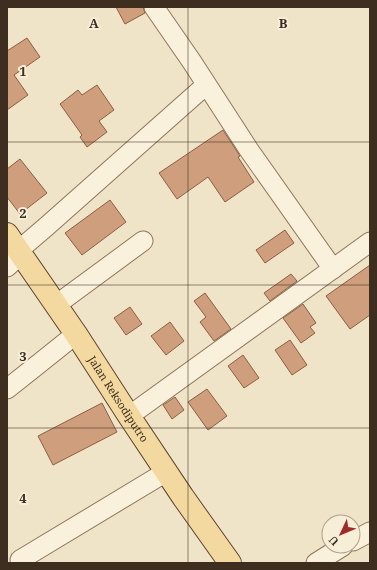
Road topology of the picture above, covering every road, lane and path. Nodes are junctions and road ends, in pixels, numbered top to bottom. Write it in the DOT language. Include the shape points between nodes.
graph roads {
  1 [pos="154,7"];
  2 [pos="206,85"];
  3 [pos="143,241"];
  4 [pos="370,242"];
  5 [pos="13,251"];
  6 [pos="333,269"];
  7 [pos="56,305"];
  8 [pos="76,334"];
  9 [pos="7,389"];
  10 [pos="129,416"];
  11 [pos="166,472"];
  12 [pos="370,532"];
  13 [pos="361,537"];
  14 [pos="330,554"];
  15 [pos="20,560"];
  16 [pos="230,563"];
  17 [pos="316,563"];
  1 -- 2 [label="street"];
  2 -- 5 [label="street" via="47,226"];
  2 -- 6 [label="street"];
  3 -- 7 [label="street"];
  4 -- 6 [label="street"];
  5 -- 7 [label="main road, Jalan Reksodiputro"];
  6 -- 10 [label="street"];
  7 -- 8 [label="main road, Jalan Reksodiputro"];
  8 -- 9 [label="street"];
  8 -- 10 [label="main road, Jalan Reksodiputro"];
  10 -- 11 [label="main road, Jalan Reksodiputro"];
  11 -- 15 [label="street"];
  11 -- 16 [label="main road, Jalan Reksodiputro"];
  12 -- 13 [label="street"];
  14 -- 17 [label="street"];
}
